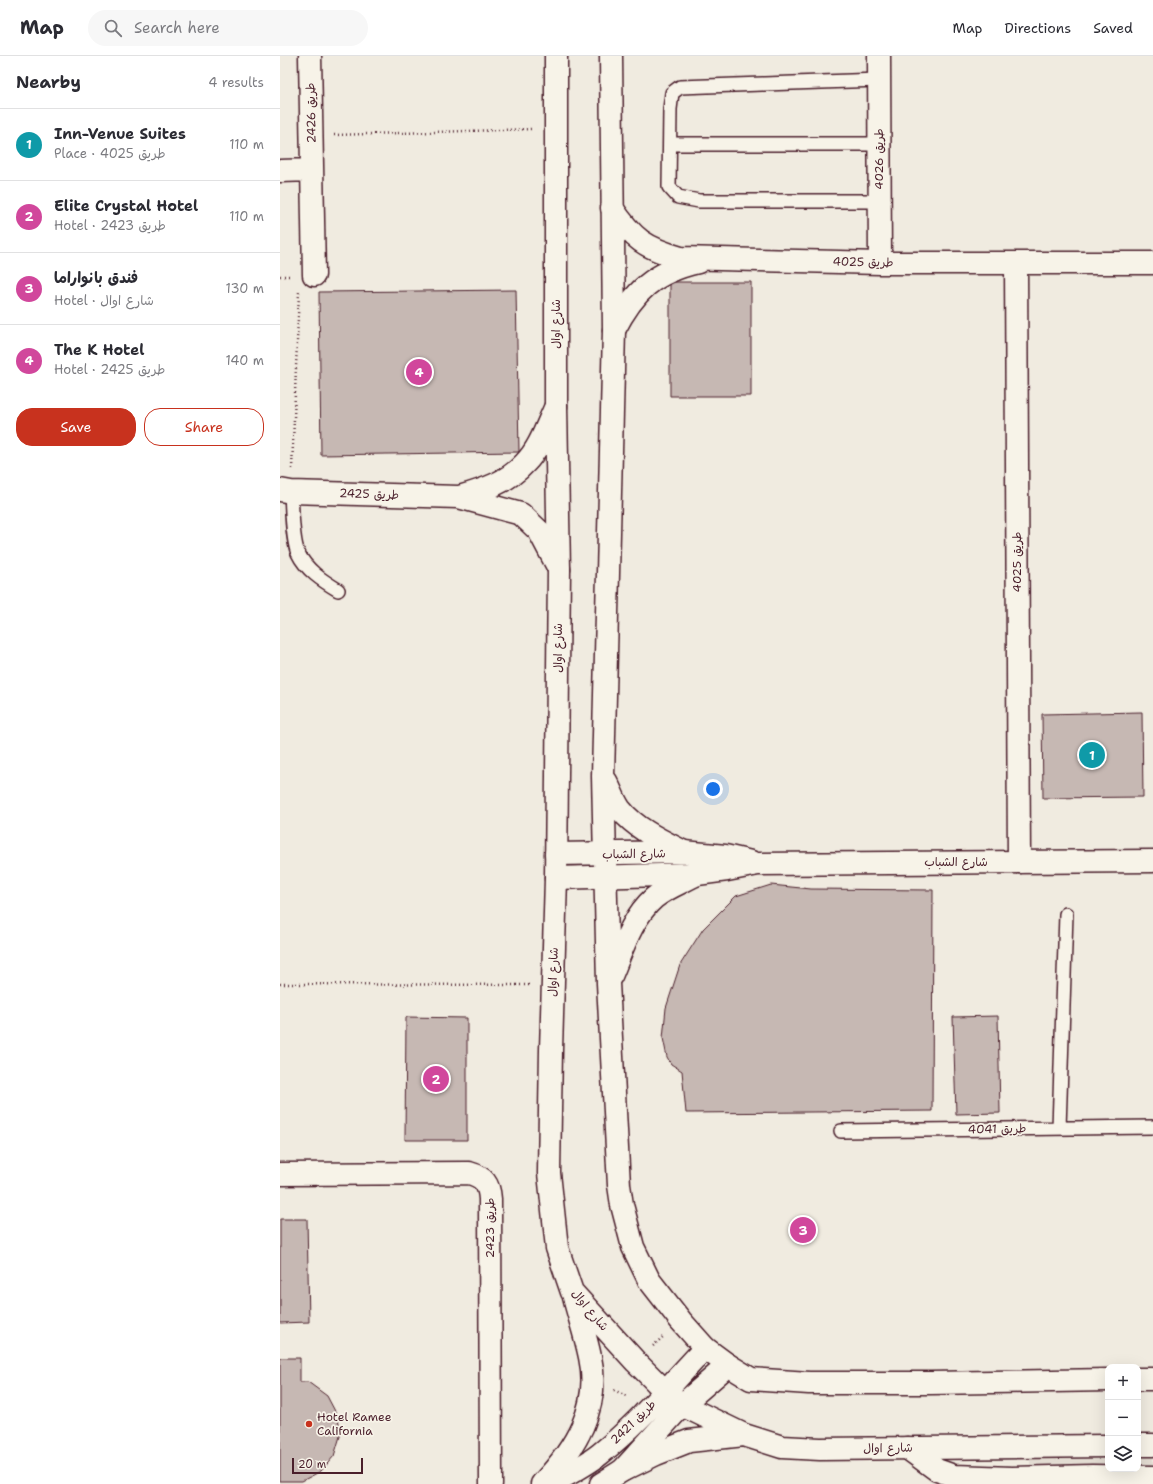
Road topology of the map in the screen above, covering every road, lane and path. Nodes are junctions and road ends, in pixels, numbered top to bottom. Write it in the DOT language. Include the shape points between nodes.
graph roads {
  1 [pos="310,56"];
  2 [pos="556,56"];
  3 [pos="611,56"];
  4 [pos="879,56"];
  5 [pos="879,80"];
  6 [pos="556,129"];
  7 [pos="311,135"];
  8 [pos="670,144"];
  9 [pos="879,144"];
  10 [pos="312,170"];
  11 [pos="280,171"];
  12 [pos="880,201"];
  13 [pos="612,208"];
  14 [pos="709,259"];
  15 [pos="880,262"];
  16 [pos="1016,263"];
  17 [pos="1153,263"];
  18 [pos="314,275"];
  19 [pos="299,291"];
  20 [pos="614,330"];
  21 [pos="556,406"];
  22 [pos="286,491"];
  23 [pos="458,497"];
  24 [pos="558,569"];
  25 [pos="338,590"];
  26 [pos="604,776"];
  27 [pos="684,852"];
  28 [pos="556,854"];
  29 [pos="605,854"];
  30 [pos="1153,861"];
  31 [pos="1019,862"];
  32 [pos="758,864"];
  33 [pos="697,874"];
  34 [pos="606,876"];
  35 [pos="556,878"];
  36 [pos="1066,914"];
  37 [pos="608,983"];
  38 [pos="280,984"];
  39 [pos="536,985"];
  40 [pos="1153,1127"];
  41 [pos="1059,1128"];
  42 [pos="841,1131"];
  43 [pos="280,1174"];
  44 [pos="572,1292"];
  45 [pos="705,1348"];
  46 [pos="728,1365"];
  47 [pos="1141,1379"];
  48 [pos="1153,1379"];
  49 [pos="1105,1380"];
  50 [pos="664,1390"];
  51 [pos="682,1405"];
  52 [pos="744,1435"];
  53 [pos="1141,1445"];
  54 [pos="1153,1445"];
  55 [pos="1105,1446"];
  56 [pos="907,1448"];
  57 [pos="623,1470"];
  58 [pos="1153,1477"];
  59 [pos="1092,1480"];
  60 [pos="970,1481"];
  61 [pos="490,1484"];
  62 [pos="542,1484"];
  63 [pos="550,1484"];
  64 [pos="601,1484"];
  1 -- 7 [label="main road, طريق 2426"];
  2 -- 6 [label="main road, شارع اوال"];
  3 -- 13 [label="main road"];
  4 -- 5 [label="main road, طريق 4026"];
  5 -- 8 [label="lane" via="680,87 672,93"];
  5 -- 9 [label="main road, طريق 4026"];
  6 -- 7 [label="path"];
  6 -- 21 [label="main road, شارع اوال"];
  7 -- 10 [label="main road, طريق 2426"];
  8 -- 9 [label="lane"];
  8 -- 12 [label="lane" via="669,187 678,197 718,202"];
  9 -- 12 [label="main road, طريق 4026"];
  10 -- 11 [label="main road"];
  10 -- 18 [label="main road, طريق 2426"];
  12 -- 15 [label="main road, طريق 4026"];
  13 -- 14 [label="main road, طريق 4025" via="624,227 640,242 660,252 681,258"];
  13 -- 20 [label="main road"];
  14 -- 15 [label="main road, طريق 4025"];
  14 -- 20 [label="main road, طريق 4025" via="680,266 659,276 640,291 625,309"];
  15 -- 16 [label="main road, طريق 4025"];
  16 -- 17 [label="main road, طريق 4025"];
  16 -- 31 [label="main road, طريق 4025"];
  19 -- 22 [label="path"];
  20 -- 26 [label="main road"];
  21 -- 23 [label="main road, طريق 2425" via="537,447 525,464 502,481 484,490"];
  21 -- 24 [label="main road, شارع اوال"];
  22 -- 23 [label="main road, طريق 2425"];
  22 -- 25 [label="lane" via="298,553 309,569"];
  23 -- 24 [label="main road, طريق 2425" via="521,514 539,531"];
  24 -- 28 [label="main road, شارع اوال"];
  26 -- 27 [label="main road" via="620,808 628,816 642,828"];
  26 -- 29 [label="main road"];
  27 -- 29 [label="main road, شارع الشباب"];
  27 -- 32 [label="main road, شارع الشباب" via="726,856"];
  28 -- 29 [label="main road, شارع الشباب"];
  28 -- 35 [label="main road, شارع اوال"];
  29 -- 34 [label="main road"];
  30 -- 31 [label="main road, شارع الشباب"];
  31 -- 32 [label="main road, شارع الشباب"];
  32 -- 33 [label="main road, شارع الشباب"];
  33 -- 34 [label="main road, شارع الشباب"];
  33 -- 37 [label="main road" via="654,898 643,910 631,929"];
  34 -- 35 [label="main road, شارع الشباب"];
  34 -- 37 [label="main road"];
  35 -- 44 [label="main road, شارع اوال" via="549,1173 557,1248"];
  36 -- 41 [label="lane"];
  37 -- 45 [label="main road" via="619,1185 633,1247 649,1280"];
  38 -- 39 [label="path"];
  40 -- 41 [label="lane, طريق 4041"];
  41 -- 42 [label="lane, طريق 4041"];
  43 -- 61 [label="main road, طريق 2423" via="469,1173 478,1175 485,1182 490,1190"];
  44 -- 50 [label="main road, شارع اوال"];
  44 -- 62 [label="main road" via="591,1358 591,1399 582,1429 572,1448"];
  45 -- 46 [label="main road"];
  45 -- 50 [label="main road, طريق 2421"];
  46 -- 49 [label="main road" via="751,1379 808,1383"];
  46 -- 51 [label="main road, طريق 2421"];
  47 -- 48 [label="main road"];
  50 -- 51 [label="main road, شارع اوال"];
  50 -- 63 [label="main road, طريق 2421" via="651,1407 599,1454"];
  51 -- 52 [label="main road, شارع اوال"];
  51 -- 57 [label="main road, طريق 2421"];
  52 -- 56 [label="main road, شارع اوال" via="782,1447"];
  52 -- 57 [label="main road" via="689,1440"];
  53 -- 54 [label="main road"];
  55 -- 56 [label="main road, شارع اوال"];
  56 -- 60 [label="main road" via="937,1470"];
  57 -- 64 [label="main road, طريق 2421"];
  58 -- 59 [label="main road"];
  59 -- 60 [label="main road" via="1012,1478"];
}
